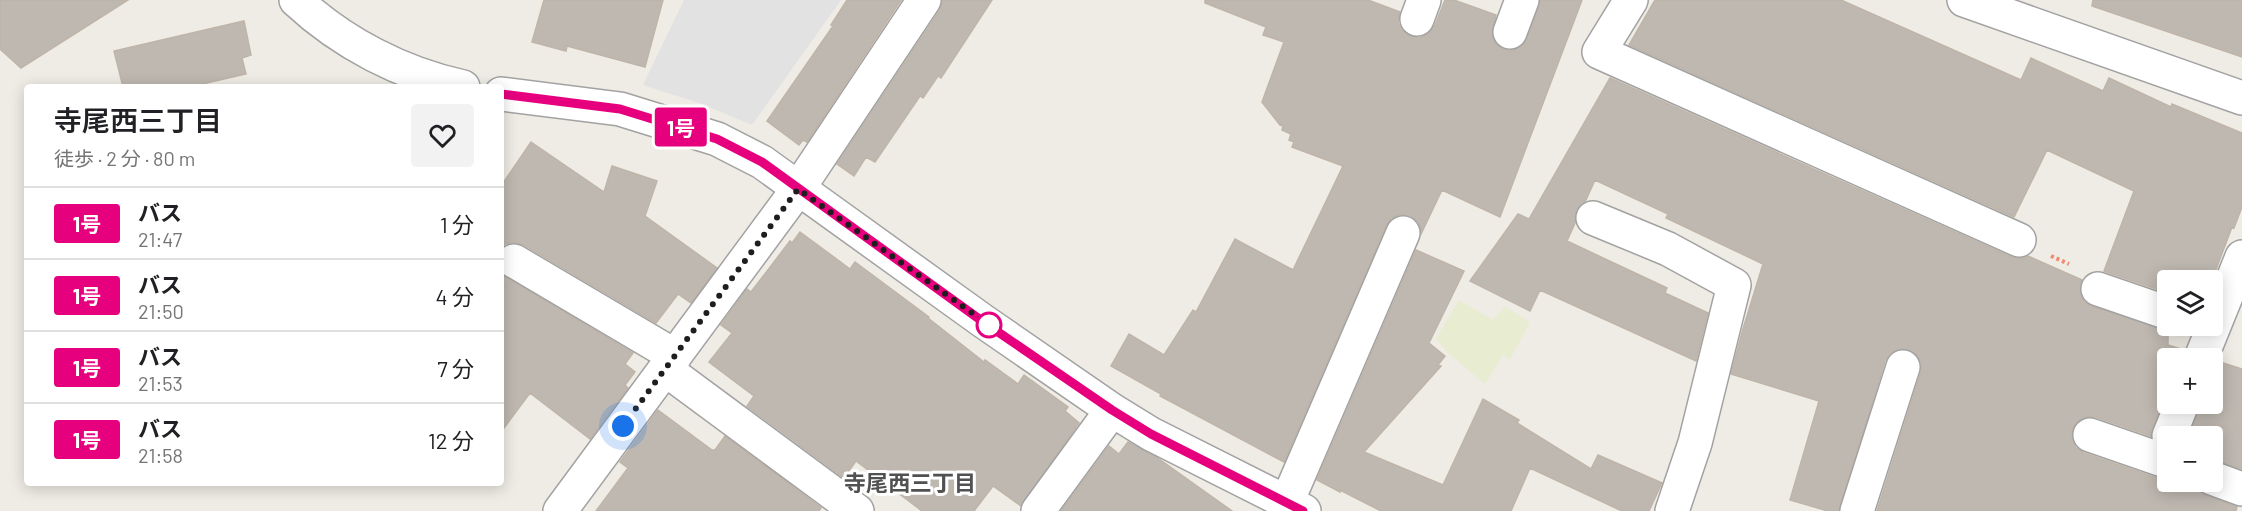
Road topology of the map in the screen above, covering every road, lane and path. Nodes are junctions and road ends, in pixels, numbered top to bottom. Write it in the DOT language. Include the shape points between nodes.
graph roads {
  1 [pos="297,0"];
  2 [pos="924,0"];
  3 [pos="1522,0"];
  4 [pos="1631,0"];
  5 [pos="1964,0"];
  6 [pos="1510,32"];
  7 [pos="453,84"];
  8 [pos="504,94"];
  9 [pos="2242,98"];
  10 [pos="798,189"];
  11 [pos="1593,218"];
  12 [pos="1403,233"];
  13 [pos="2019,240"];
  14 [pos="2242,256"];
  15 [pos="514,261"];
  16 [pos="2098,290"];
  17 [pos="2157,310"];
  18 [pos="2205,338"];
  19 [pos="670,362"];
  20 [pos="1903,367"];
  21 [pos="1112,410"];
  22 [pos="2090,435"];
  23 [pos="2157,447"];
  24 [pos="2223,482"];
  25 [pos="2242,489"];
  26 [pos="1295,506"];
  27 [pos="569,508"];
  28 [pos="857,511"];
  29 [pos="1038,511"];
  30 [pos="1672,511"];
  31 [pos="1857,511"];
  1 -- 7 [label="street" via="319,20 368,52"];
  2 -- 10 [label="street"];
  3 -- 6 [label="street"];
  4 -- 13 [label="street" via="1599,52"];
  5 -- 9 [label="street"];
  8 -- 10 [label="street" via="620,109 688,129 762,162"];
  10 -- 19 [label="street"];
  10 -- 21 [label="street"];
  11 -- 30 [label="street" via="1668,249 1734,285 1695,443"];
  12 -- 26 [label="street"];
  13 -- 16 [label="path" via="2075,267 2071,280"];
  14 -- 18 [label="street"];
  15 -- 19 [label="street" via="614,318"];
  16 -- 17 [label="street"];
  19 -- 27 [label="street"];
  19 -- 28 [label="street"];
  20 -- 31 [label="street"];
  21 -- 26 [label="street" via="1151,434"];
  21 -- 29 [label="street"];
  22 -- 23 [label="street"];
  24 -- 25 [label="street"];
}
